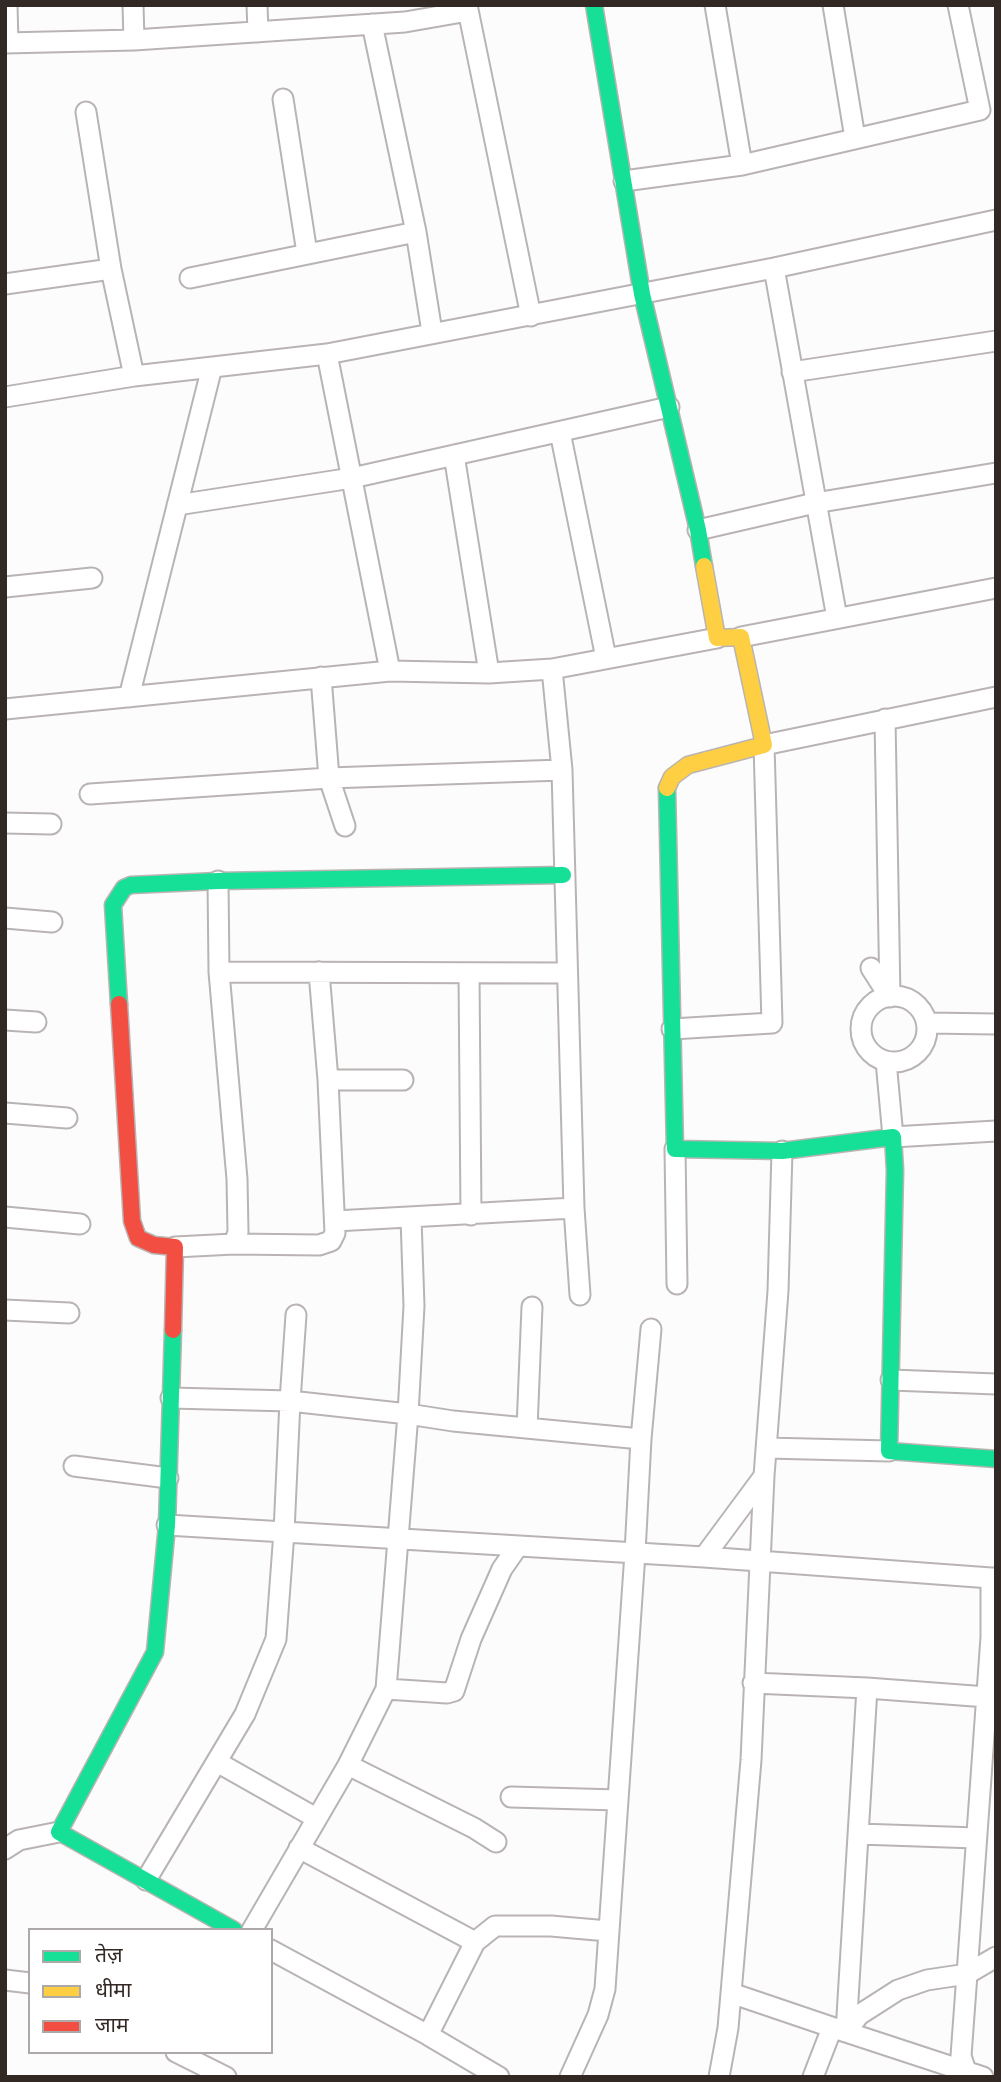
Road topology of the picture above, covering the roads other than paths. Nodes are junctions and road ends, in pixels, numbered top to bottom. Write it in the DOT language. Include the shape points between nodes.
graph roads {
  1 [pos="7,5"];
  2 [pos="133,5"];
  3 [pos="257,5"];
  4 [pos="594,5"];
  5 [pos="715,5"];
  6 [pos="833,5"];
  7 [pos="958,5"];
  8 [pos="468,8"];
  9 [pos="372,24"];
  10 [pos="258,32"];
  11 [pos="134,40"];
  12 [pos="7,43"];
  13 [pos="282,99"];
  14 [pos="988,108"];
  15 [pos="86,111"];
  16 [pos="855,138"];
  17 [pos="742,165"];
  18 [pos="624,181"];
  19 [pos="996,220"];
  20 [pos="416,232"];
  21 [pos="307,253"];
  22 [pos="774,268"];
  23 [pos="111,269"];
  24 [pos="190,278"];
  25 [pos="5,284"];
  26 [pos="642,294"];
  27 [pos="531,316"];
  28 [pos="432,332"];
  29 [pos="996,341"];
  30 [pos="327,354"];
  31 [pos="212,368"];
  32 [pos="792,372"];
  33 [pos="134,376"];
  34 [pos="5,397"];
  35 [pos="669,407"];
  36 [pos="560,432"];
  37 [pos="454,455"];
  38 [pos="996,473"];
  39 [pos="352,478"];
  40 [pos="816,503"];
  41 [pos="177,505"];
  42 [pos="698,530"];
  43 [pos="92,578"];
  44 [pos="5,587"];
  45 [pos="996,588"];
  46 [pos="837,618"];
  47 [pos="741,637"];
  48 [pos="717,638"];
  49 [pos="606,658"];
  50 [pos="552,669"];
  51 [pos="390,671"];
  52 [pos="489,673"];
  53 [pos="321,677"];
  54 [pos="129,697"];
  55 [pos="996,697"];
  56 [pos="5,709"];
  57 [pos="885,719"];
  58 [pos="764,745"];
  59 [pos="562,770"];
  60 [pos="329,778"];
  61 [pos="90,794"];
  62 [pos="5,823"];
  63 [pos="51,824"];
  64 [pos="345,826"];
  65 [pos="563,875"];
  66 [pos="218,881"];
  67 [pos="5,918"];
  68 [pos="52,922"];
  69 [pos="871,968"];
  70 [pos="219,972"];
  71 [pos="319,972"];
  72 [pos="469,972"];
  73 [pos="567,973"];
  74 [pos="890,997"];
  75 [pos="5,1020"];
  76 [pos="36,1022"];
  77 [pos="927,1023"];
  78 [pos="996,1024"];
  79 [pos="673,1029"];
  80 [pos="886,1061"];
  81 [pos="328,1080"];
  82 [pos="403,1080"];
  83 [pos="5,1113"];
  84 [pos="67,1118"];
  85 [pos="996,1131"];
  86 [pos="892,1137"];
  87 [pos="675,1149"];
  88 [pos="782,1151"];
  89 [pos="574,1208"];
  90 [pos="471,1216"];
  91 [pos="5,1217"];
  92 [pos="411,1218"];
  93 [pos="335,1221"];
  94 [pos="80,1224"];
  95 [pos="234,1244"];
  96 [pos="175,1247"];
  97 [pos="677,1284"];
  98 [pos="580,1295"];
  99 [pos="532,1307"];
  100 [pos="5,1310"];
  101 [pos="69,1313"];
  102 [pos="296,1315"];
  103 [pos="651,1329"];
  104 [pos="891,1380"];
  105 [pos="996,1384"];
  106 [pos="171,1398"];
  107 [pos="290,1401"];
  108 [pos="408,1413"];
  109 [pos="527,1428"];
  110 [pos="641,1438"];
  111 [pos="767,1448"];
  112 [pos="889,1451"];
  113 [pos="996,1459"];
  114 [pos="74,1466"];
  115 [pos="764,1476"];
  116 [pos="169,1478"];
  117 [pos="167,1525"];
  118 [pos="284,1532"];
  119 [pos="396,1539"];
  120 [pos="518,1546"];
  121 [pos="635,1553"];
  122 [pos="704,1557"];
  123 [pos="760,1562"];
  124 [pos="993,1578"];
  125 [pos="753,1683"];
  126 [pos="867,1688"];
  127 [pos="386,1689"];
  128 [pos="987,1697"];
  129 [pos="217,1762"];
  130 [pos="348,1765"];
  131 [pos="511,1797"];
  132 [pos="618,1800"];
  133 [pos="316,1818"];
  134 [pos="59,1832"];
  135 [pos="859,1834"];
  136 [pos="976,1838"];
  137 [pos="496,1842"];
  138 [pos="299,1848"];
  139 [pos="5,1849"];
  140 [pos="146,1880"];
  141 [pos="230,1928"];
  142 [pos="253,1928"];
  143 [pos="608,1931"];
  144 [pos="475,1942"];
  145 [pos="273,1951"];
  146 [pos="992,1961"];
  147 [pos="967,1974"];
  148 [pos="5,1980"];
  149 [pos="28,1983"];
  150 [pos="731,1993"];
  151 [pos="839,2030"];
  152 [pos="428,2035"];
  153 [pos="180,2054"];
  154 [pos="972,2075"];
  155 [pos="226,2077"];
  156 [pos="499,2077"];
  157 [pos="570,2077"];
  158 [pos="719,2077"];
  159 [pos="813,2077"];
  1 -- 12 [label="street"];
  2 -- 11 [label="street"];
  3 -- 10 [label="street"];
  4 -- 18 [label="street"];
  5 -- 17 [label="street"];
  6 -- 16 [label="street"];
  7 -- 14 [label="street"];
  8 -- 9 [label="street"];
  8 -- 27 [label="street"];
  9 -- 10 [label="street"];
  9 -- 20 [label="street"];
  10 -- 11 [label="street"];
  11 -- 12 [label="street"];
  13 -- 21 [label="street"];
  14 -- 16 [label="street"];
  15 -- 23 [label="street"];
  16 -- 17 [label="street"];
  17 -- 18 [label="street"];
  18 -- 26 [label="street"];
  19 -- 22 [label="street"];
  20 -- 21 [label="street"];
  20 -- 28 [label="street"];
  21 -- 24 [label="street"];
  22 -- 26 [label="street"];
  22 -- 32 [label="street"];
  23 -- 25 [label="street"];
  23 -- 33 [label="street"];
  26 -- 27 [label="street"];
  26 -- 35 [label="street"];
  27 -- 28 [label="street"];
  28 -- 30 [label="street"];
  29 -- 32 [label="street"];
  30 -- 31 [label="street"];
  30 -- 39 [label="street"];
  31 -- 33 [label="street"];
  31 -- 41 [label="street"];
  32 -- 40 [label="street"];
  33 -- 34 [label="street"];
  35 -- 36 [label="street"];
  35 -- 42 [label="street"];
  36 -- 37 [label="street"];
  36 -- 49 [label="street"];
  37 -- 39 [label="street"];
  37 -- 52 [label="street"];
  38 -- 40 [label="street"];
  39 -- 41 [label="street"];
  39 -- 51 [label="street"];
  40 -- 42 [label="street"];
  40 -- 46 [label="street"];
  41 -- 54 [label="street"];
  42 -- 48 [label="street"];
  43 -- 44 [label="street"];
  45 -- 46 [label="street"];
  46 -- 47 [label="street"];
  47 -- 48 [label="street"];
  47 -- 58 [label="street"];
  48 -- 49 [label="street"];
  49 -- 50 [label="street"];
  50 -- 52 [label="street"];
  50 -- 59 [label="street"];
  51 -- 52 [label="street"];
  51 -- 53 [label="street"];
  53 -- 54 [label="street"];
  53 -- 60 [label="street"];
  54 -- 56 [label="street"];
  55 -- 57 [label="street"];
  57 -- 58 [label="street"];
  57 -- 74 [label="street"];
  58 -- 79 [label="street" via="688,765 672,777 666,790"];
  58 -- 79 [label="street" via="772,1023"];
  59 -- 60 [label="street"];
  59 -- 65 [label="street"];
  60 -- 61 [label="street"];
  60 -- 64 [label="street"];
  62 -- 63 [label="street"];
  65 -- 66 [label="street"];
  65 -- 73 [label="street"];
  66 -- 70 [label="street"];
  66 -- 96 [label="street" via="131,885 113,905 132,1221 138,1237 154,1245"];
  67 -- 68 [label="street"];
  69 -- 74 [label="street"];
  70 -- 71 [label="street"];
  70 -- 95 [label="street" via="237,1179"];
  71 -- 72 [label="street"];
  71 -- 81 [label="street"];
  72 -- 73 [label="street"];
  72 -- 90 [label="street"];
  73 -- 89 [label="street"];
  74 -- 77 [label="street" via="917,1006"];
  74 -- 80 [label="street" via="872,1004 861,1029 871,1053"];
  75 -- 76 [label="street"];
  77 -- 78 [label="street"];
  77 -- 80 [label="street" via="920,1050 905,1060"];
  79 -- 87 [label="street"];
  80 -- 86 [label="street"];
  81 -- 82 [label="street"];
  81 -- 93 [label="street"];
  83 -- 84 [label="street"];
  85 -- 86 [label="street"];
  86 -- 88 [label="street"];
  86 -- 104 [label="street"];
  87 -- 88 [label="street"];
  87 -- 97 [label="street"];
  88 -- 111 [label="street"];
  89 -- 90 [label="street"];
  89 -- 98 [label="street"];
  90 -- 92 [label="street"];
  91 -- 94 [label="street"];
  92 -- 93 [label="street"];
  92 -- 108 [label="street" via="414,1306"];
  93 -- 95 [label="street" via="331,1241 319,1245"];
  95 -- 96 [label="street"];
  96 -- 106 [label="street"];
  99 -- 109 [label="street"];
  100 -- 101 [label="street"];
  102 -- 107 [label="street"];
  103 -- 110 [label="street"];
  104 -- 105 [label="street"];
  104 -- 112 [label="street"];
  106 -- 107 [label="street"];
  106 -- 116 [label="street"];
  107 -- 108 [label="street"];
  107 -- 118 [label="street"];
  108 -- 109 [label="street"];
  108 -- 119 [label="street"];
  109 -- 110 [label="street"];
  110 -- 121 [label="street"];
  111 -- 112 [label="street"];
  111 -- 115 [label="street"];
  112 -- 113 [label="street"];
  114 -- 116 [label="street"];
  115 -- 122 [label="street"];
  115 -- 123 [label="street"];
  116 -- 117 [label="street"];
  117 -- 118 [label="street"];
  117 -- 134 [label="street" via="155,1652"];
  118 -- 119 [label="street"];
  118 -- 129 [label="street" via="276,1639 245,1714"];
  119 -- 120 [label="street"];
  119 -- 127 [label="street"];
  120 -- 121 [label="street"];
  120 -- 127 [label="street" via="502,1569 454,1690"];
  121 -- 122 [label="street"];
  121 -- 132 [label="street"];
  122 -- 123 [label="street"];
  123 -- 124 [label="street"];
  123 -- 125 [label="street"];
  124 -- 128 [label="street"];
  125 -- 126 [label="street"];
  125 -- 150 [label="street"];
  126 -- 128 [label="street"];
  126 -- 135 [label="street"];
  127 -- 130 [label="street"];
  128 -- 136 [label="street"];
  129 -- 133 [label="street"];
  129 -- 140 [label="street"];
  130 -- 133 [label="street"];
  130 -- 137 [label="street"];
  131 -- 132 [label="street"];
  132 -- 143 [label="street"];
  133 -- 138 [label="street"];
  134 -- 139 [label="street" via="19,1840"];
  134 -- 140 [label="street"];
  135 -- 136 [label="street"];
  135 -- 151 [label="street"];
  136 -- 147 [label="street"];
  138 -- 142 [label="street"];
  138 -- 144 [label="street"];
  140 -- 141 [label="street"];
  143 -- 144 [label="street" via="495,1926"];
  143 -- 157 [label="street" via="605,1989"];
  144 -- 152 [label="street"];
  145 -- 152 [label="street"];
  146 -- 147 [label="street"];
  147 -- 151 [label="street" via="898,1990"];
  147 -- 154 [label="street" via="961,2056"];
  148 -- 149 [label="street"];
  150 -- 151 [label="street"];
  150 -- 158 [label="street"];
  151 -- 154 [label="street"];
  151 -- 159 [label="street"];
  152 -- 156 [label="street"];
  153 -- 155 [label="street"];
}
